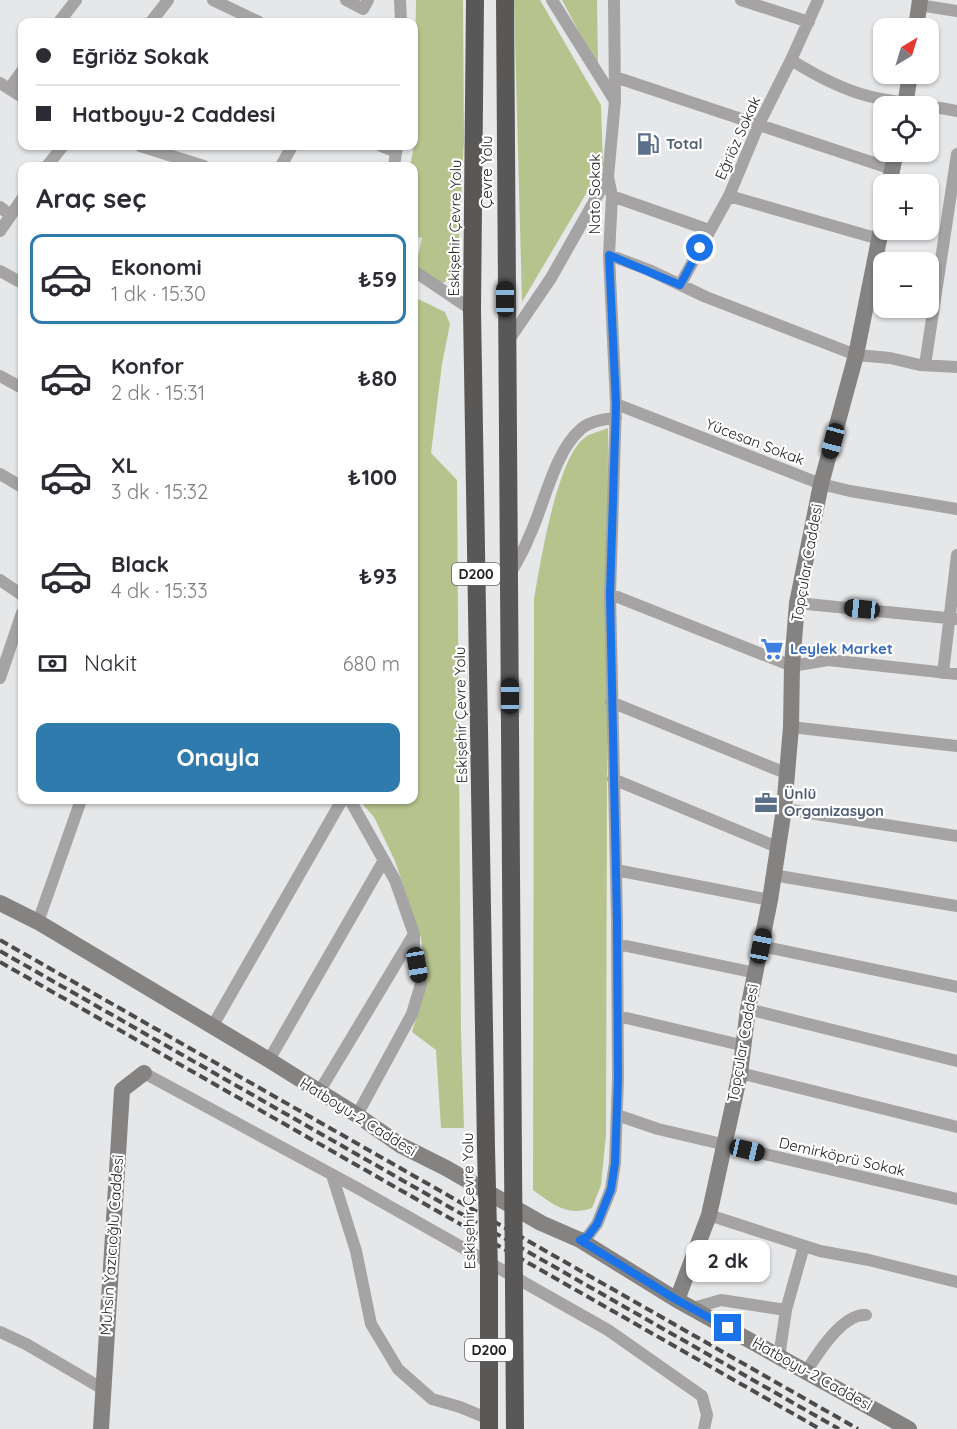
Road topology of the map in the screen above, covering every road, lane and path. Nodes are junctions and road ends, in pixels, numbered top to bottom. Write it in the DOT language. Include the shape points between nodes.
graph roads {
  1 [pos="76,0"];
  2 [pos="168,0"];
  3 [pos="213,0"];
  4 [pos="346,0"];
  5 [pos="368,0"];
  6 [pos="400,0"];
  7 [pos="475,0"];
  8 [pos="505,0"];
  9 [pos="552,0"];
  10 [pos="614,0"];
  11 [pos="741,0"];
  12 [pos="818,0"];
  13 [pos="919,3"];
  14 [pos="957,11"];
  15 [pos="62,18"];
  16 [pos="154,18"];
  17 [pos="251,18"];
  18 [pos="401,18"];
  19 [pos="917,18"];
  20 [pos="809,22"];
  21 [pos="792,60"];
  22 [pos="18,75"];
  23 [pos="615,77"];
  24 [pos="5,86"];
  25 [pos="18,94"];
  26 [pos="873,97"];
  27 [pos="615,101"];
  28 [pos="939,109"];
  29 [pos="957,111"];
  30 [pos="759,124"];
  31 [pos="60,150"];
  32 [pos="153,150"];
  33 [pos="957,154"];
  34 [pos="50,162"];
  35 [pos="191,162"];
  36 [pos="884,174"];
  37 [pos="608,177"];
  38 [pos="612,196"];
  39 [pos="729,196"];
  40 [pos="0,207"];
  41 [pos="16,213"];
  42 [pos="710,230"];
  43 [pos="0,231"];
  44 [pos="873,237"];
  45 [pos="879,240"];
  46 [pos="609,255"];
  47 [pos="0,271"];
  48 [pos="418,274"];
  49 [pos="18,282"];
  50 [pos="680,285"];
  51 [pos="472,310"];
  52 [pos="505,345"];
  53 [pos="856,355"];
  54 [pos="924,365"];
  55 [pos="957,367"];
  56 [pos="0,376"];
  57 [pos="18,386"];
  58 [pos="616,404"];
  59 [pos="616,418"];
  60 [pos="0,474"];
  61 [pos="18,484"];
  62 [pos="821,484"];
  63 [pos="957,509"];
  64 [pos="957,555"];
  65 [pos="510,576"];
  66 [pos="0,580"];
  67 [pos="18,592"];
  68 [pos="610,594"];
  69 [pos="797,603"];
  70 [pos="953,619"];
  71 [pos="18,625"];
  72 [pos="792,666"];
  73 [pos="943,673"];
  74 [pos="957,674"];
  75 [pos="0,678"];
  76 [pos="611,702"];
  77 [pos="791,727"];
  78 [pos="957,746"];
  79 [pos="788,774"];
  80 [pos="613,779"];
  81 [pos="80,804"];
  82 [pos="340,804"];
  83 [pos="352,804"];
  84 [pos="784,809"];
  85 [pos="957,836"];
  86 [pos="777,847"];
  87 [pos="384,860"];
  88 [pos="616,870"];
  89 [pos="773,875"];
  90 [pos="770,900"];
  91 [pos="0,903"];
  92 [pos="957,906"];
  93 [pos="38,922"];
  94 [pos="414,934"];
  95 [pos="617,944"];
  96 [pos="761,946"];
  97 [pos="756,973"];
  98 [pos="957,987"];
  99 [pos="748,1009"];
  100 [pos="618,1016"];
  101 [pos="212,1027"];
  102 [pos="745,1046"];
  103 [pos="269,1060"];
  104 [pos="957,1061"];
  105 [pos="144,1073"];
  106 [pos="740,1073"];
  107 [pos="319,1092"];
  108 [pos="357,1115"];
  109 [pos="617,1115"];
  110 [pos="957,1127"];
  111 [pos="723,1144"];
  112 [pos="332,1174"];
  113 [pos="957,1199"];
  114 [pos="709,1215"];
  115 [pos="580,1240"];
  116 [pos="804,1246"];
  117 [pos="957,1282"];
  118 [pos="677,1300"];
  119 [pos="693,1308"];
  120 [pos="786,1310"];
  121 [pos="866,1315"];
  122 [pos="0,1332"];
  123 [pos="780,1357"];
  124 [pos="806,1372"];
  125 [pos="103,1389"];
  126 [pos="489,1424"];
  127 [pos="101,1429"];
  128 [pos="515,1429"];
  129 [pos="704,1429"];
  130 [pos="909,1429"];
  1 -- 15 [label="street"];
  2 -- 16 [label="street"];
  3 -- 17 [label="street"];
  4 -- 5 [label="street" via="363,9"];
  6 -- 18 [label="street"];
  7 -- 51 [label="highway, Eskişehir Çevre Yolu / D200"];
  8 -- 52 [label="highway, Çevre Yolu / D200"];
  9 -- 27 [label="street"];
  10 -- 23 [label="street, Nato Sokak"];
  11 -- 20 [label="street"];
  12 -- 20 [label="street, Eğriöz Sokak"];
  13 -- 14 [label="street"];
  13 -- 19 [label="street"];
  20 -- 21 [label="street, Eğriöz Sokak"];
  21 -- 26 [label="street" via="850,91"];
  21 -- 30 [label="street, Eğriöz Sokak"];
  22 -- 24 [label="street"];
  23 -- 27 [label="street, Nato Sokak"];
  23 -- 30 [label="street"];
  24 -- 25 [label="street"];
  27 -- 37 [label="street, Nato Sokak"];
  28 -- 29 [label="street"];
  30 -- 36 [label="street"];
  30 -- 39 [label="street, Eğriöz Sokak"];
  31 -- 34 [label="street"];
  32 -- 35 [label="street"];
  33 -- 54 [label="street"];
  37 -- 38 [label="street, Nato Sokak"];
  37 -- 52 [label="street" via="551,278"];
  38 -- 42 [label="street"];
  38 -- 46 [label="street, Nato Sokak"];
  39 -- 42 [label="street, Eğriöz Sokak"];
  39 -- 44 [label="street"];
  40 -- 41 [label="street"];
  41 -- 43 [label="street"];
  42 -- 50 [label="street, Eğriöz Sokak"];
  45 -- 53 [label="street, Topçular Caddesi"];
  46 -- 50 [label="street"];
  46 -- 58 [label="street, Nato Sokak"];
  47 -- 49 [label="street"];
  48 -- 51 [label="street"];
  50 -- 53 [label="street"];
  51 -- 126 [label="highway, Eskişehir Çevre Yolu / D200, bridge"];
  52 -- 65 [label="highway, D200"];
  53 -- 54 [label="street"];
  53 -- 62 [label="street, Topçular Caddesi"];
  54 -- 55 [label="street"];
  56 -- 57 [label="street"];
  58 -- 59 [label="street, Nato Sokak"];
  58 -- 62 [label="street, Yücesan Sokak"];
  59 -- 65 [label="street" via="598,420 582,428 569,444"];
  59 -- 68 [label="street, Nato Sokak"];
  60 -- 61 [label="street"];
  62 -- 63 [label="street, Yücesan Sokak"];
  62 -- 69 [label="street, Topçular Caddesi"];
  64 -- 70 [label="street"];
  65 -- 128 [label="highway, D200, bridge"];
  66 -- 67 [label="street"];
  68 -- 72 [label="street"];
  68 -- 76 [label="street, Nato Sokak"];
  69 -- 70 [label="street"];
  69 -- 72 [label="street, Topçular Caddesi"];
  70 -- 73 [label="street"];
  71 -- 75 [label="street"];
  72 -- 73 [label="street" via="828,660"];
  72 -- 77 [label="street, Topçular Caddesi"];
  73 -- 74 [label="street"];
  76 -- 79 [label="street"];
  76 -- 80 [label="street, Nato Sokak"];
  77 -- 78 [label="street"];
  77 -- 79 [label="street, Topçular Caddesi"];
  79 -- 84 [label="street, Topçular Caddesi"];
  80 -- 86 [label="street"];
  80 -- 88 [label="street, Nato Sokak"];
  81 -- 93 [label="street"];
  82 -- 101 [label="street"];
  83 -- 87 [label="street"];
  84 -- 85 [label="street"];
  84 -- 86 [label="street, Topçular Caddesi"];
  86 -- 89 [label="street, Topçular Caddesi"];
  87 -- 94 [label="street"];
  87 -- 103 [label="street"];
  88 -- 90 [label="street"];
  88 -- 95 [label="street, Nato Sokak"];
  89 -- 90 [label="street, Topçular Caddesi"];
  89 -- 92 [label="street"];
  90 -- 96 [label="street, Topçular Caddesi"];
  91 -- 93 [label="street, Hatboyu-2 Caddesi"];
  93 -- 101 [label="street, Hatboyu-2 Caddesi"];
  94 -- 107 [label="street"];
  94 -- 108 [label="street" via="421,984 412,1014"];
  95 -- 97 [label="street"];
  95 -- 100 [label="street, Nato Sokak"];
  96 -- 97 [label="street, Topçular Caddesi"];
  96 -- 98 [label="street"];
  97 -- 99 [label="street, Topçular Caddesi"];
  99 -- 102 [label="street, Topçular Caddesi"];
  99 -- 104 [label="street"];
  100 -- 102 [label="street"];
  100 -- 109 [label="street, Nato Sokak"];
  101 -- 103 [label="street, Hatboyu-2 Caddesi"];
  102 -- 106 [label="street, Topçular Caddesi"];
  103 -- 107 [label="street, Hatboyu-2 Caddesi"];
  105 -- 112 [label="street"];
  105 -- 125 [label="street, Muhsin Yazıcıoğlu Caddesi" via="122,1090"];
  106 -- 110 [label="street"];
  106 -- 111 [label="street, Topçular Caddesi"];
  107 -- 108 [label="street, Hatboyu-2 Caddesi"];
  108 -- 115 [label="street, Hatboyu-2 Caddesi" via="400,1145 541,1223"];
  109 -- 111 [label="street, Demirköprü Sokak"];
  109 -- 115 [label="street, Nato Sokak" via="611,1189 597,1224"];
  111 -- 113 [label="street, Demirköprü Sokak"];
  111 -- 114 [label="street, Topçular Caddesi"];
  112 -- 126 [label="street" via="356,1251 371,1324 398,1369 432,1399 459,1407"];
  112 -- 129 [label="street" via="608,1330 702,1396 707,1414"];
  114 -- 116 [label="street"];
  114 -- 118 [label="street, Topçular Caddesi"];
  115 -- 118 [label="street, Hatboyu-2 Caddesi"];
  116 -- 117 [label="street"];
  116 -- 120 [label="street"];
  118 -- 119 [label="street, Hatboyu-2 Caddesi"];
  119 -- 120 [label="street" via="721,1300"];
  119 -- 123 [label="street, Hatboyu-2 Caddesi"];
  120 -- 123 [label="street"];
  121 -- 124 [label="street" via="847,1321 834,1333"];
  122 -- 125 [label="street"];
  123 -- 124 [label="street, Hatboyu-2 Caddesi"];
  124 -- 130 [label="street, Hatboyu-2 Caddesi"];
  125 -- 127 [label="street, Muhsin Yazıcıoğlu Caddesi"];
}
